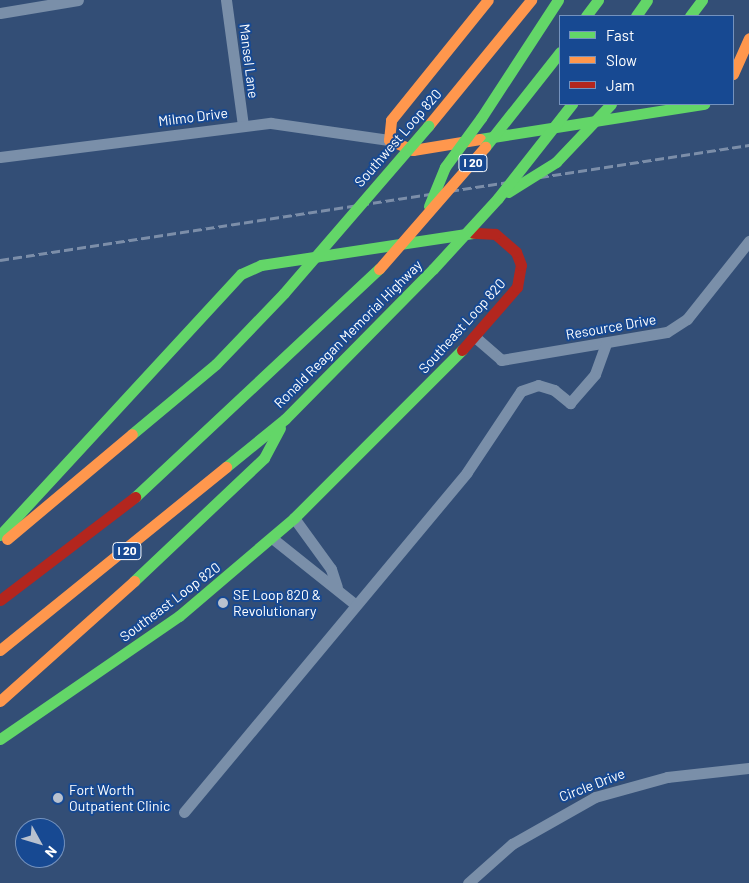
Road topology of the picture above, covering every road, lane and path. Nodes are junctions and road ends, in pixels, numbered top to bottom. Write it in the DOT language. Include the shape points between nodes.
graph roads {
  1 [pos="78,0"];
  2 [pos="226,0"];
  3 [pos="488,0"];
  4 [pos="531,0"];
  5 [pos="558,0"];
  6 [pos="598,0"];
  7 [pos="647,0"];
  8 [pos="702,0"];
  9 [pos="0,13"];
  10 [pos="587,15"];
  11 [pos="637,15"];
  12 [pos="691,15"];
  13 [pos="749,38"];
  14 [pos="559,53"];
  15 [pos="734,72"];
  16 [pos="571,105"];
  17 [pos="610,105"];
  18 [pos="698,105"];
  19 [pos="243,126"];
  20 [pos="389,140"];
  21 [pos="0,157"];
  22 [pos="498,198"];
  23 [pos="423,221"];
  24 [pos="749,240"];
  25 [pos="474,337"];
  26 [pos="606,343"];
  27 [pos="285,420"];
  28 [pos="294,518"];
  29 [pos="0,535"];
  30 [pos="272,538"];
  31 [pos="0,544"];
  32 [pos="337,586"];
  33 [pos="0,600"];
  34 [pos="356,605"];
  35 [pos="0,650"];
  36 [pos="0,701"];
  37 [pos="0,739"];
  38 [pos="749,768"];
  39 [pos="184,812"];
  40 [pos="468,883"];
  1 -- 9 [label="street"];
  2 -- 19 [label="street, Mansel Lane"];
  3 -- 20 [label="main road" via="401,104 391,120"];
  4 -- 31 [label="main road, Southwest Loop 820, bridge" via="510,32 284,293 216,364"];
  5 -- 23 [label="main road, bridge" via="445,167"];
  6 -- 10 [label="main road"];
  7 -- 11 [label="main road"];
  8 -- 12 [label="main road"];
  13 -- 15 [label="main road"];
  14 -- 23 [label="main road, Ronald Reagan Memorial Highway / I 20, bridge"];
  16 -- 22 [label="main road, Ronald Reagan Memorial Highway / I 20, bridge"];
  17 -- 22 [label="main road, bridge" via="556,162"];
  18 -- 20 [label="main road" via="413,150"];
  19 -- 20 [label="street, Milmo Drive" via="304,125"];
  19 -- 21 [label="street, Milmo Drive"];
  22 -- 27 [label="main road, Ronald Reagan Memorial Highway / I 20, bridge" via="434,270"];
  23 -- 33 [label="main road, Ronald Reagan Memorial Highway / I 20, bridge" via="379,269 221,424 118,512"];
  24 -- 26 [label="street, Resource Drive" via="679,326 667,332"];
  25 -- 26 [label="street, Resource Drive" via="501,360"];
  25 -- 28 [label="main road, Southeast Loop 820"];
  25 -- 29 [label="main road, Southeast Loop 820" via="522,277 516,252 495,234 467,234 261,265 226,287"];
  26 -- 34 [label="street" via="595,374 570,404 554,390 538,384 521,391 467,472"];
  27 -- 35 [label="main road, Ronald Reagan Memorial Highway / I 20"];
  27 -- 36 [label="main road" via="264,458 92,621"];
  28 -- 30 [label="main road, Southeast Loop 820"];
  28 -- 32 [label="street" via="331,569"];
  30 -- 32 [label="street"];
  30 -- 37 [label="main road, Southeast Loop 820" via="179,616"];
  32 -- 34 [label="street"];
  34 -- 39 [label="street"];
  38 -- 40 [label="street, Circle Drive" via="667,777 595,797 512,844"];
}
